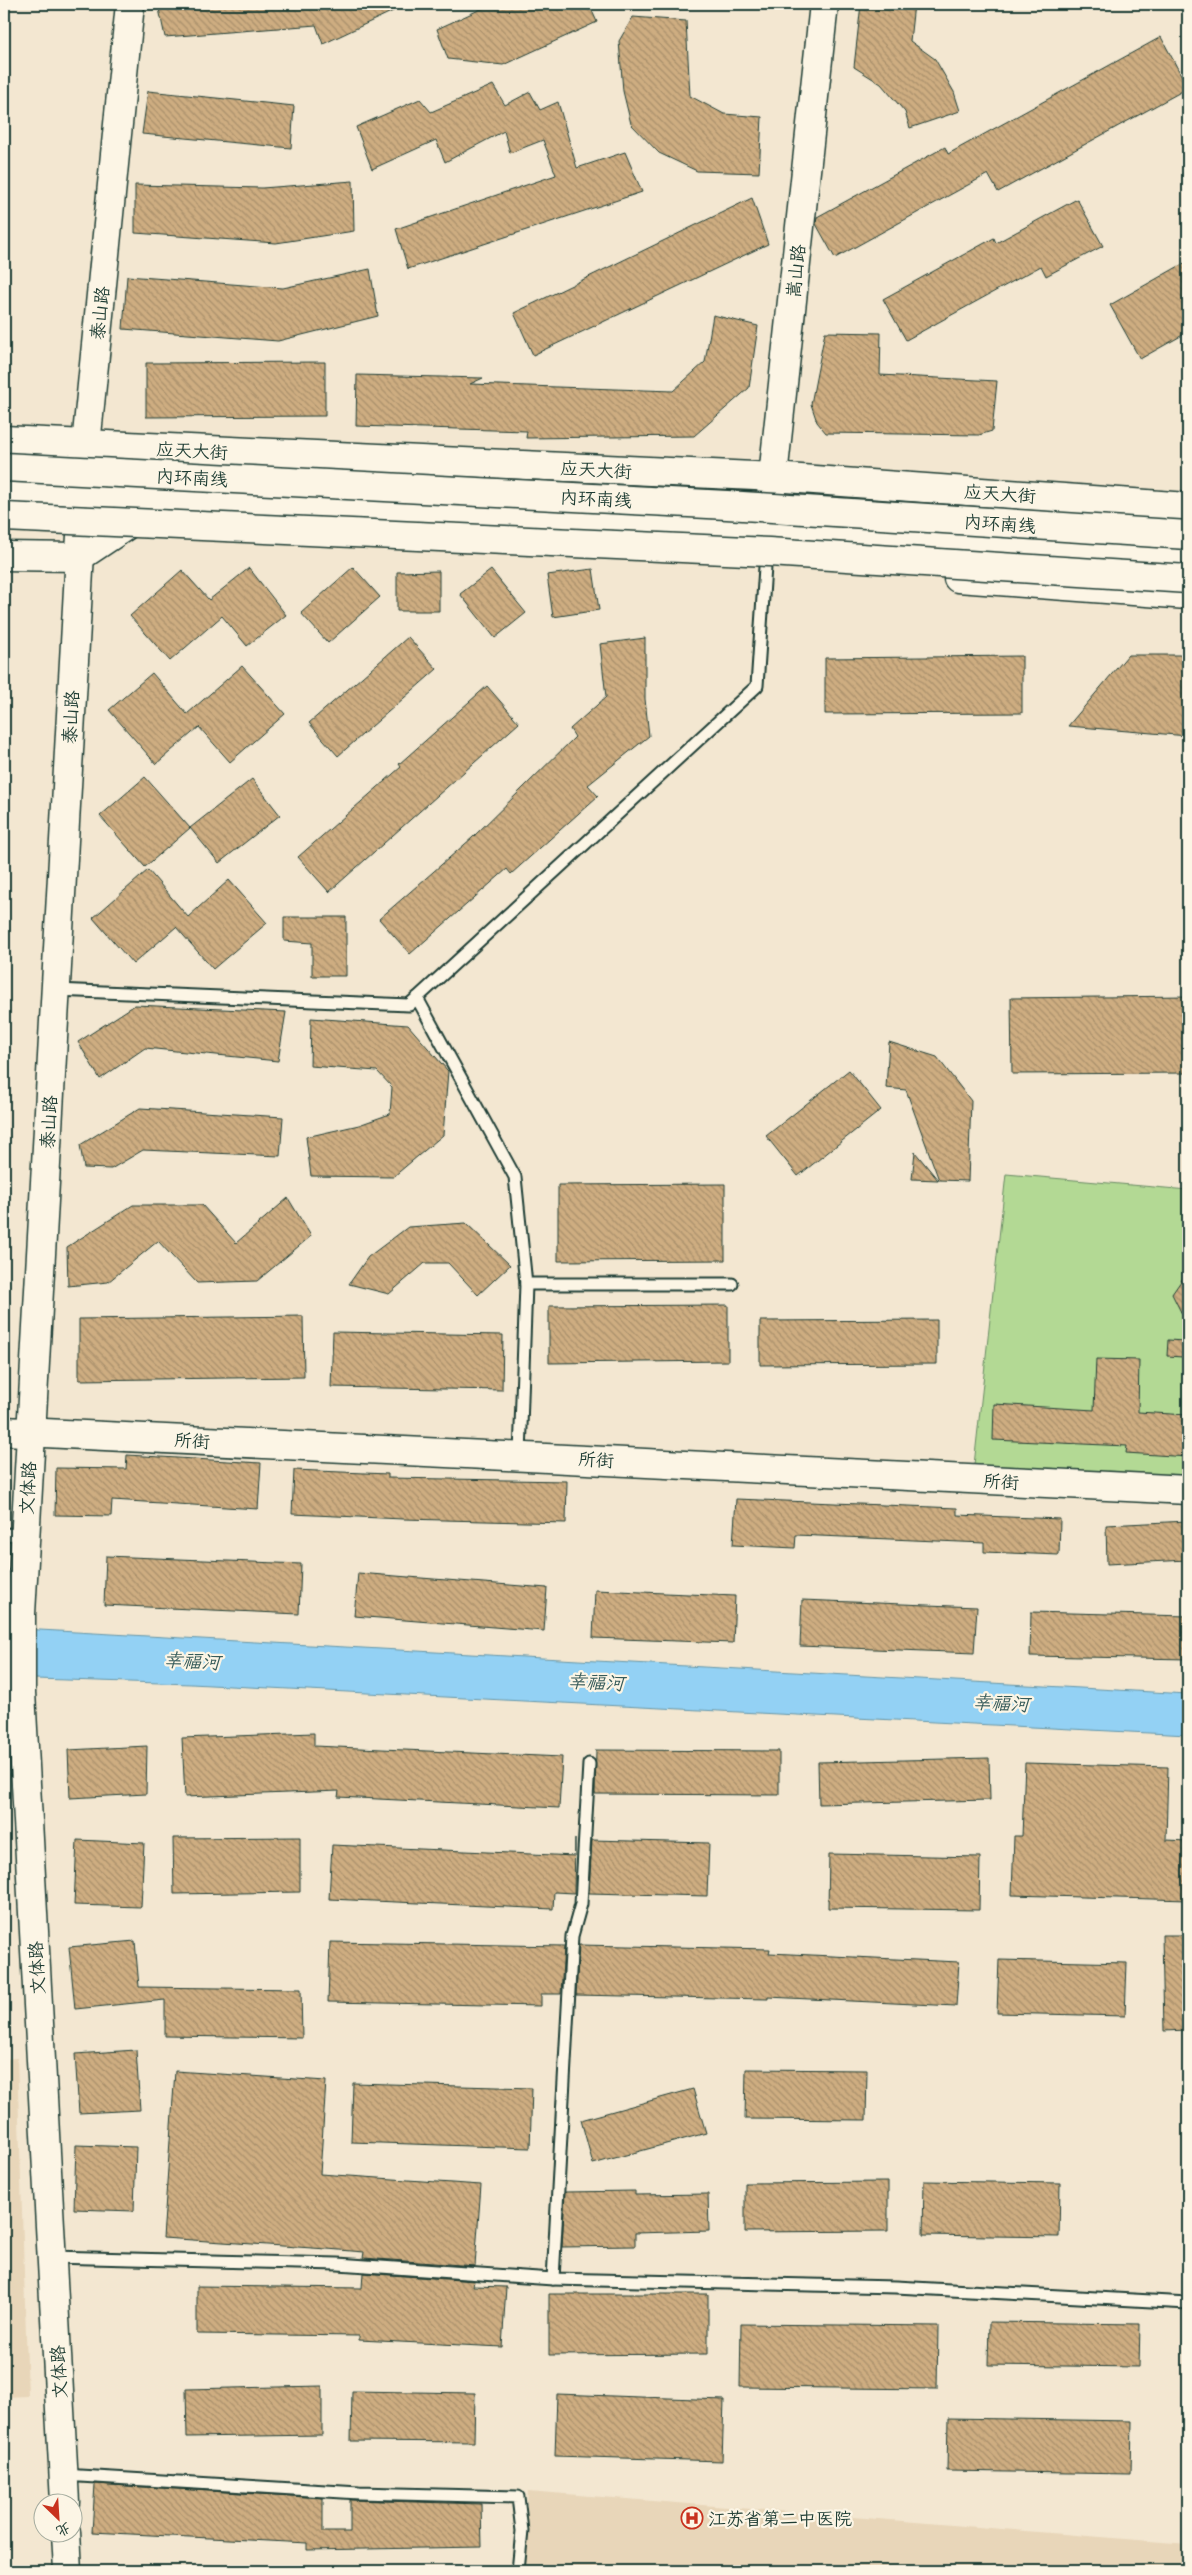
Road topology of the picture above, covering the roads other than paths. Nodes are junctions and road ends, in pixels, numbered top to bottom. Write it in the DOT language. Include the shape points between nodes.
graph roads {
  1 [pos="130,4"];
  2 [pos="824,4"];
  3 [pos="4,440"];
  4 [pos="86,445"];
  5 [pos="4,467"];
  6 [pos="773,477"];
  7 [pos="4,490"];
  8 [pos="82,503"];
  9 [pos="1188,507"];
  10 [pos="4,510"];
  11 [pos="142,515"];
  12 [pos="4,517"];
  13 [pos="767,533"];
  14 [pos="1188,535"];
  15 [pos="1188,550"];
  16 [pos="4,556"];
  17 [pos="79,557"];
  18 [pos="1188,566"];
  19 [pos="1188,580"];
  20 [pos="1188,595"];
  21 [pos="56,990"];
  22 [pos="417,998"];
  23 [pos="526,1284"];
  24 [pos="732,1284"];
  25 [pos="17,1432"];
  26 [pos="520,1455"];
  27 [pos="1188,1490"];
  28 [pos="14,1534"];
  29 [pos="589,1764"];
  30 [pos="51,2257"];
  31 [pos="553,2279"];
  32 [pos="1188,2303"];
  33 [pos="63,2475"];
  34 [pos="64,2492"];
  35 [pos="67,2542"];
  36 [pos="68,2571"];
  37 [pos="518,2571"];
  1 -- 4 [label="main road, 泰山路"];
  2 -- 6 [label="main road, 嵩山路"];
  3 -- 4 [label="main road, 应天大街"];
  4 -- 6 [label="main road, 应天大街"];
  4 -- 8 [label="main road, 泰山路"];
  5 -- 14 [label="main road, 内环南线, bridge" via="727,505"];
  6 -- 9 [label="main road, 应天大街"];
  6 -- 13 [label="main road, 嵩山路"];
  7 -- 8 [label="main road"];
  8 -- 10 [label="main road"];
  8 -- 11 [label="main road"];
  8 -- 13 [label="main road"];
  8 -- 17 [label="main road, 泰山路"];
  11 -- 13 [label="main road"];
  11 -- 17 [label="main road"];
  12 -- 19 [label="main road, bridge" via="770,552"];
  13 -- 15 [label="main road"];
  13 -- 18 [label="main road"];
  13 -- 20 [label="main road" via="798,566"];
  13 -- 22 [label="lane" via="757,686"];
  16 -- 17 [label="main road"];
  17 -- 21 [label="main road, 泰山路"];
  21 -- 22 [label="lane" via="409,1006"];
  21 -- 25 [label="main road, 泰山路"];
  22 -- 23 [label="lane" via="515,1177"];
  23 -- 24 [label="lane"];
  23 -- 26 [label="lane"];
  25 -- 26 [label="main road, 所街"];
  25 -- 28 [label="main road, 文体路"];
  26 -- 27 [label="main road, 所街"];
  28 -- 30 [label="main road, 文体路"];
  29 -- 31 [label="lane" via="581,1904 572,1936"];
  30 -- 31 [label="lane" via="338,2264"];
  30 -- 33 [label="main road, 文体路"];
  31 -- 32 [label="lane" via="896,2287"];
  33 -- 34 [label="main road, 文体路"];
  33 -- 37 [label="lane" via="359,2492 518,2497 522,2531"];
  35 -- 36 [label="main road"];
}
